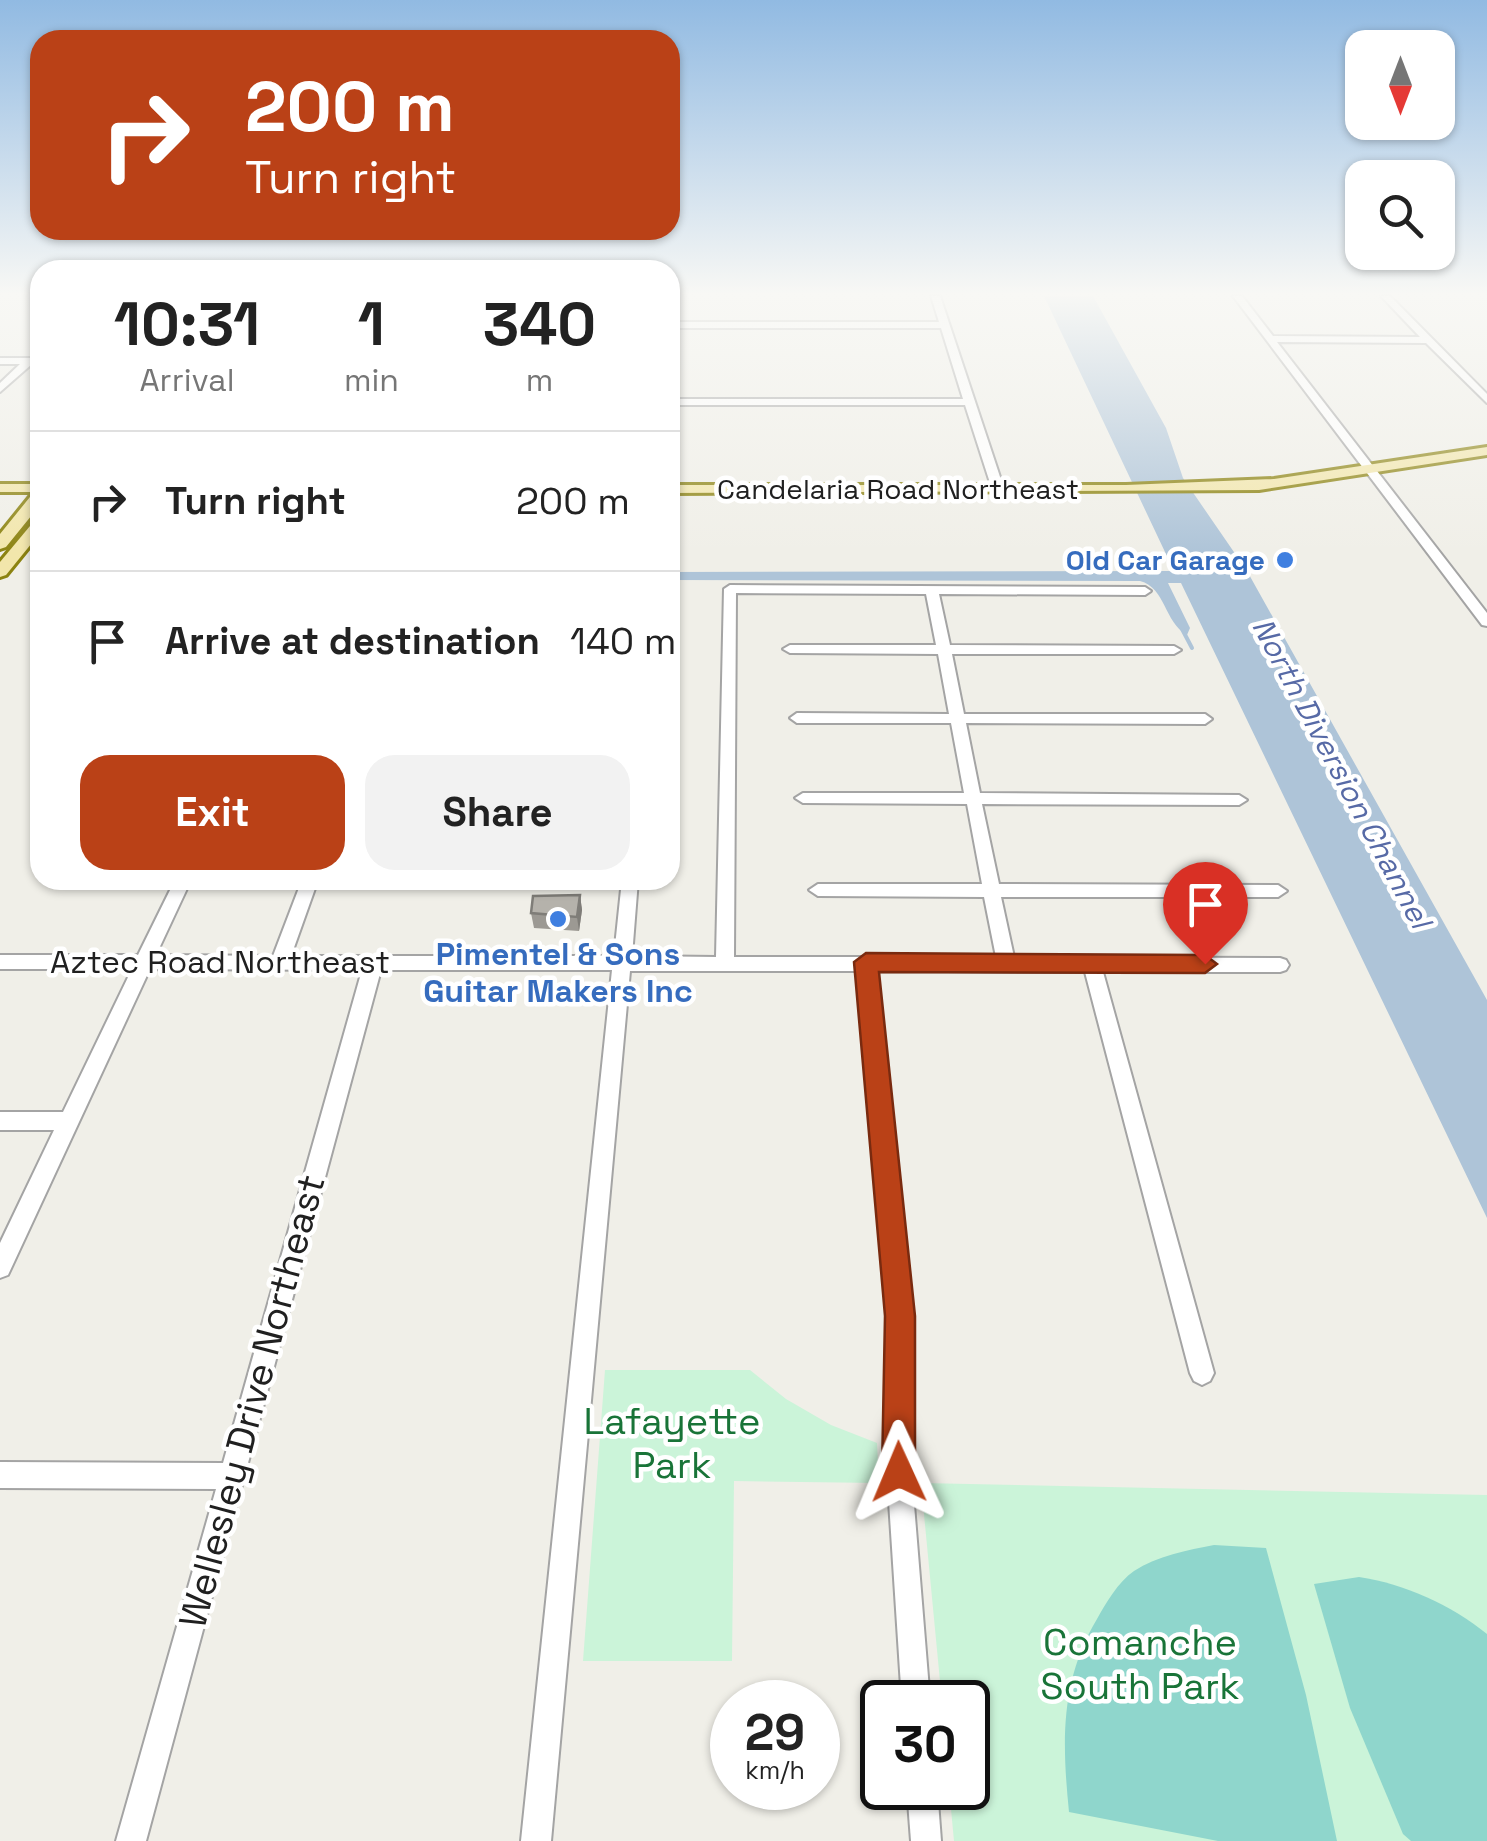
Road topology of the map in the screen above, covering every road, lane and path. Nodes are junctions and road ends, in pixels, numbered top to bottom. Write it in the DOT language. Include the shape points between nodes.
graph roads {
  1 [pos="960,382"];
  2 [pos="1303,382"];
  3 [pos="1469,382"];
  4 [pos="1487,400"];
  5 [pos="680,402"];
  6 [pos="966,402"];
  7 [pos="1487,451"];
  8 [pos="1371,472"];
  9 [pos="0,488"];
  10 [pos="680,489"];
  11 [pos="998,489"];
  12 [pos="30,491"];
  13 [pos="30,505"];
  14 [pos="30,535"];
  15 [pos="0,544"];
  16 [pos="0,572"];
  17 [pos="932,590"];
  18 [pos="1145,591"];
  19 [pos="1487,622"];
  20 [pos="790,649"];
  21 [pos="944,649"];
  22 [pos="1174,650"];
  23 [pos="797,718"];
  24 [pos="958,718"];
  25 [pos="1205,719"];
  26 [pos="804,798"];
  27 [pos="973,798"];
  28 [pos="1239,800"];
  29 [pos="177,890"];
  30 [pos="306,890"];
  31 [pos="629,890"];
  32 [pos="818,890"];
  33 [pos="992,890"];
  34 [pos="1278,892"];
  35 [pos="0,962"];
  36 [pos="142,962"];
  37 [pos="280,962"];
  38 [pos="374,962"];
  39 [pos="622,962"];
  40 [pos="725,962"];
  41 [pos="866,962"];
  42 [pos="1006,964"];
  43 [pos="1092,964"];
  44 [pos="1280,964"];
  45 [pos="0,1121"];
  46 [pos="68,1121"];
  47 [pos="0,1267"];
  48 [pos="1202,1374"];
  49 [pos="0,1475"];
  50 [pos="230,1476"];
  51 [pos="914,1680"];
  52 [pos="924,1810"];
  53 [pos="131,1841"];
  54 [pos="536,1841"];
  55 [pos="926,1841"];
  1 -- 6 [label="street"];
  2 -- 8 [label="street"];
  3 -- 4 [label="street"];
  5 -- 6 [label="street"];
  6 -- 11 [label="street"];
  7 -- 8 [label="main road, Candelaria Road Northeast"];
  8 -- 11 [label="main road, Candelaria Road Northeast" via="1204,487"];
  8 -- 19 [label="street"];
  9 -- 12 [label="main road"];
  10 -- 11 [label="main road, Candelaria Road Northeast"];
  13 -- 15 [label="main road"];
  14 -- 16 [label="main road"];
  17 -- 18 [label="street"];
  17 -- 21 [label="street"];
  17 -- 40 [label="street" via="730,590"];
  20 -- 21 [label="street"];
  21 -- 22 [label="street"];
  21 -- 24 [label="street"];
  23 -- 24 [label="street"];
  24 -- 25 [label="street"];
  24 -- 27 [label="street"];
  26 -- 27 [label="street"];
  27 -- 28 [label="street"];
  27 -- 33 [label="street"];
  29 -- 36 [label="street"];
  30 -- 37 [label="street"];
  31 -- 39 [label="street"];
  32 -- 33 [label="street"];
  33 -- 34 [label="street"];
  33 -- 42 [label="street"];
  35 -- 36 [label="street, Aztec Road Northeast"];
  36 -- 37 [label="street, Aztec Road Northeast"];
  36 -- 46 [label="street"];
  37 -- 38 [label="street, Aztec Road Northeast"];
  38 -- 39 [label="street, Aztec Road Northeast"];
  38 -- 50 [label="street, Wellesley Drive Northeast"];
  39 -- 40 [label="street, Aztec Road Northeast"];
  39 -- 54 [label="street"];
  40 -- 41 [label="street, Aztec Road Northeast"];
  41 -- 42 [label="street, Aztec Road Northeast"];
  41 -- 51 [label="street" via="900,1316 898,1454"];
  42 -- 43 [label="street, Aztec Road Northeast"];
  43 -- 44 [label="street, Aztec Road Northeast"];
  43 -- 48 [label="street"];
  45 -- 46 [label="street"];
  46 -- 47 [label="street"];
  49 -- 50 [label="street"];
  50 -- 53 [label="street, Wellesley Drive Northeast"];
  52 -- 55 [label="street"];
}
